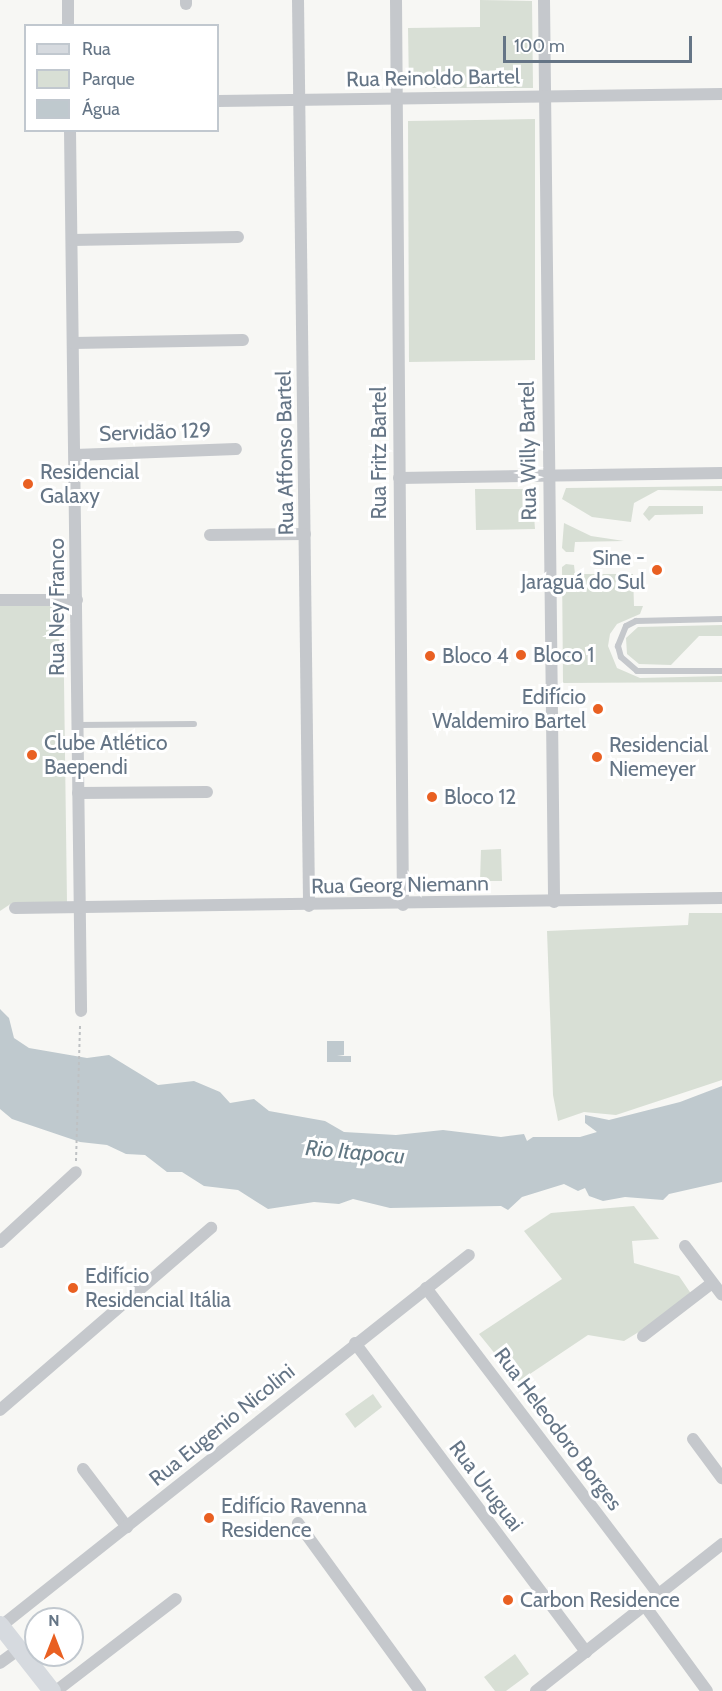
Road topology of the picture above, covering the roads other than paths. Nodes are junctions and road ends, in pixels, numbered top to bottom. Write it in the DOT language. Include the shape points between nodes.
graph roads {
  1 [pos="68,0"];
  2 [pos="298,0"];
  3 [pos="396,0"];
  4 [pos="544,0"];
  5 [pos="68,24"];
  6 [pos="722,94"];
  7 [pos="544,95"];
  8 [pos="396,98"];
  9 [pos="300,99"];
  10 [pos="219,100"];
  11 [pos="70,132"];
  12 [pos="238,237"];
  13 [pos="72,240"];
  14 [pos="243,340"];
  15 [pos="73,343"];
  16 [pos="236,448"];
  17 [pos="75,455"];
  18 [pos="722,473"];
  19 [pos="548,476"];
  20 [pos="399,478"];
  21 [pos="305,534"];
  22 [pos="210,535"];
  23 [pos="0,600"];
  24 [pos="77,600"];
  25 [pos="722,619"];
  26 [pos="722,671"];
  27 [pos="194,724"];
  28 [pos="77,725"];
  29 [pos="207,792"];
  30 [pos="78,793"];
  31 [pos="722,898"];
  32 [pos="554,902"];
  33 [pos="404,905"];
  34 [pos="309,906"];
  35 [pos="15,908"];
  36 [pos="79,909"];
  37 [pos="81,1011"];
  38 [pos="76,1172"];
  39 [pos="211,1228"];
  40 [pos="0,1242"];
  41 [pos="685,1246"];
  42 [pos="469,1255"];
  43 [pos="712,1283"];
  44 [pos="426,1288"];
  45 [pos="722,1295"];
  46 [pos="643,1336"];
  47 [pos="355,1343"];
  48 [pos="0,1410"];
  49 [pos="693,1439"];
  50 [pos="83,1469"];
  51 [pos="722,1478"];
  52 [pos="298,1523"];
  53 [pos="127,1527"];
  54 [pos="722,1544"];
  55 [pos="659,1594"];
  56 [pos="176,1599"];
  57 [pos="645,1606"];
  58 [pos="0,1625"];
  59 [pos="19,1649"];
  60 [pos="586,1652"];
  61 [pos="0,1663"];
  62 [pos="54,1691"];
  63 [pos="420,1691"];
  64 [pos="536,1691"];
  65 [pos="707,1691"];
  1 -- 5 [label="street"];
  2 -- 9 [label="street, Rua Affonso Bartel"];
  3 -- 8 [label="street, Rua Fritz Bartel"];
  4 -- 7 [label="street, Rua Willy Bartel"];
  6 -- 7 [label="street, Rua Reinoldo Bartel"];
  7 -- 8 [label="street, Rua Reinoldo Bartel"];
  7 -- 19 [label="street, Rua Willy Bartel"];
  8 -- 9 [label="street, Rua Reinoldo Bartel"];
  8 -- 20 [label="street, Rua Fritz Bartel"];
  9 -- 10 [label="street, Rua Reinoldo Bartel"];
  9 -- 21 [label="street, Rua Affonso Bartel"];
  11 -- 13 [label="street, Rua Ney Franco"];
  12 -- 13 [label="street"];
  13 -- 15 [label="street, Rua Ney Franco"];
  14 -- 15 [label="street"];
  15 -- 17 [label="street, Rua Ney Franco"];
  16 -- 17 [label="street, Servidão 129"];
  17 -- 24 [label="street, Rua Ney Franco"];
  18 -- 19 [label="street"];
  19 -- 20 [label="street"];
  19 -- 32 [label="street, Rua Willy Bartel"];
  20 -- 33 [label="street, Rua Fritz Bartel"];
  21 -- 22 [label="street"];
  21 -- 34 [label="street, Rua Affonso Bartel"];
  23 -- 24 [label="street"];
  24 -- 28 [label="street, Rua Ney Franco"];
  25 -- 26 [label="lane" via="636,621 626,626 618,646 621,657 637,671"];
  27 -- 28 [label="lane"];
  28 -- 30 [label="street, Rua Ney Franco"];
  29 -- 30 [label="street"];
  30 -- 36 [label="street, Rua Ney Franco"];
  31 -- 32 [label="street, Rua Georg Niemann"];
  32 -- 33 [label="street, Rua Georg Niemann"];
  33 -- 34 [label="street, Rua Georg Niemann"];
  34 -- 36 [label="street, Rua Georg Niemann"];
  35 -- 36 [label="street, Rua Georg Niemann"];
  36 -- 37 [label="street, Rua Ney Franco"];
  38 -- 40 [label="street"];
  39 -- 48 [label="street"];
  41 -- 43 [label="street"];
  42 -- 44 [label="street, Rua Eugenio Nicolini"];
  43 -- 45 [label="street"];
  43 -- 46 [label="street"];
  44 -- 47 [label="street, Rua Eugenio Nicolini"];
  44 -- 55 [label="street, Rua Heleodoro Borges"];
  47 -- 53 [label="street, Rua Eugenio Nicolini"];
  47 -- 60 [label="street, Rua Uruguai"];
  49 -- 51 [label="street"];
  50 -- 53 [label="street"];
  52 -- 63 [label="street"];
  53 -- 58 [label="street, Rua Eugenio Nicolini"];
  54 -- 55 [label="street"];
  55 -- 57 [label="street"];
  56 -- 62 [label="street"];
  57 -- 60 [label="street"];
  57 -- 65 [label="street"];
  58 -- 59 [label="main road"];
  59 -- 61 [label="street"];
  59 -- 62 [label="main road"];
  60 -- 64 [label="street"];
}
